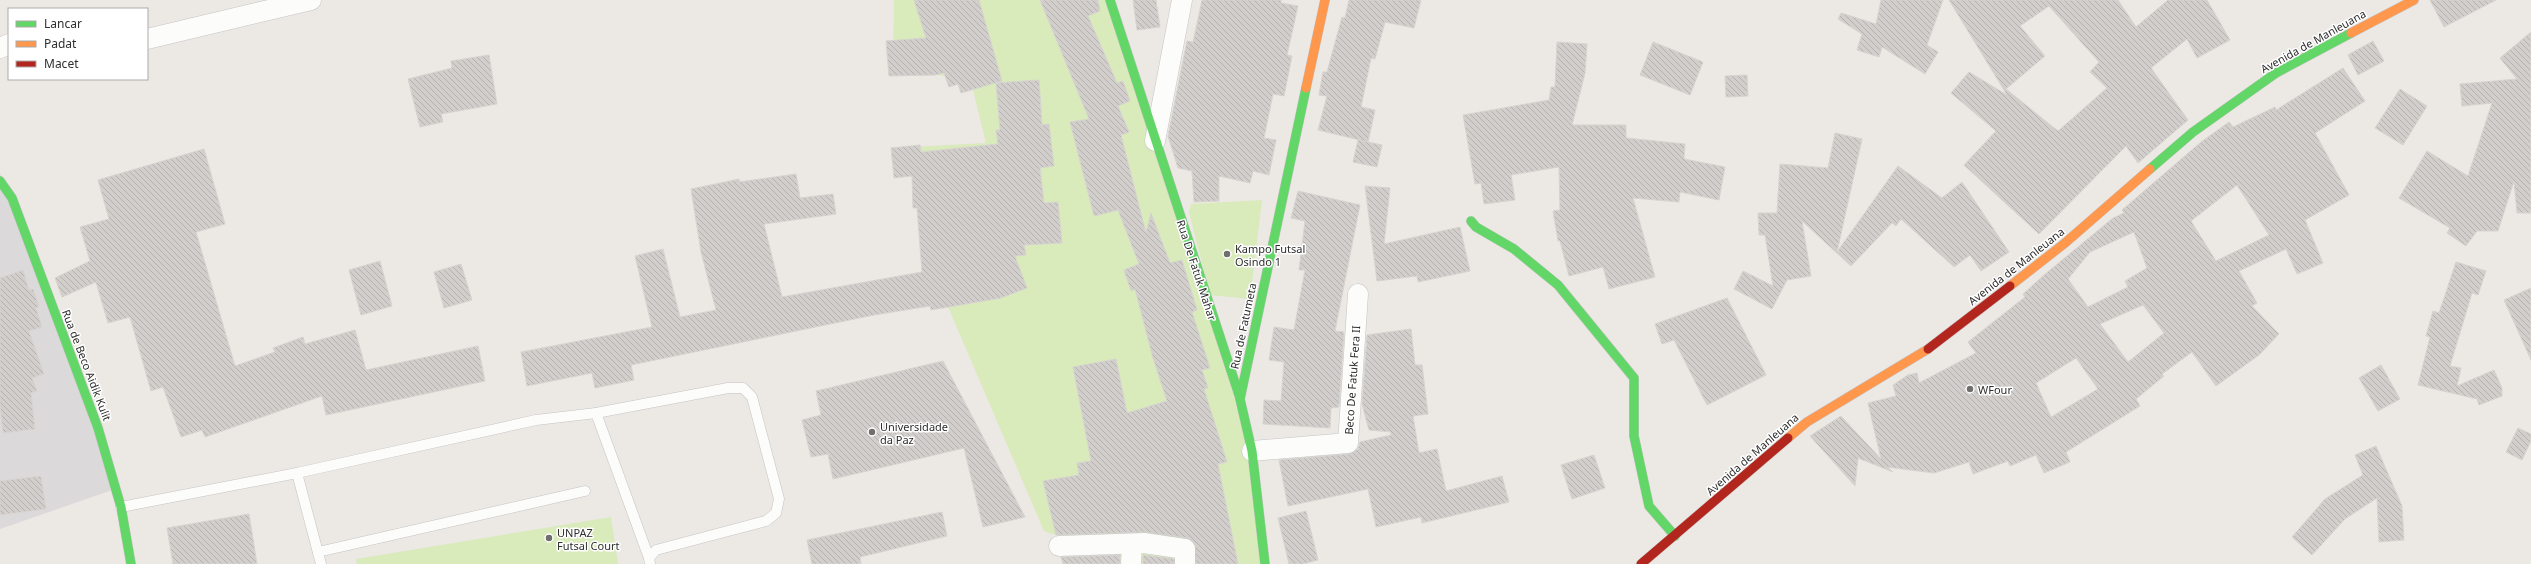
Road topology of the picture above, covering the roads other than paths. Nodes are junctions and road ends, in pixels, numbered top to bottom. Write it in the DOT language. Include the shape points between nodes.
graph roads {
  1 [pos="310,0"];
  2 [pos="1110,0"];
  3 [pos="1182,0"];
  4 [pos="1325,0"];
  5 [pos="2414,0"];
  6 [pos="148,39"];
  7 [pos="1154,141"];
  8 [pos="0,181"];
  9 [pos="1471,222"];
  10 [pos="1358,294"];
  11 [pos="1240,399"];
  12 [pos="596,413"];
  13 [pos="1252,451"];
  14 [pos="297,473"];
  15 [pos="585,491"];
  16 [pos="121,507"];
  17 [pos="1675,536"];
  18 [pos="1132,544"];
  19 [pos="1059,546"];
  20 [pos="318,552"];
  21 [pos="649,561"];
  22 [pos="131,564"];
  23 [pos="321,564"];
  24 [pos="1131,564"];
  25 [pos="1185,564"];
  26 [pos="1265,564"];
  27 [pos="1641,564"];
  1 -- 6 [label="street"];
  2 -- 7 [label="street, Rua De Fatuk Mahar"];
  3 -- 7 [label="street, Rua De Fatuk Mahar"];
  4 -- 11 [label="street, Rua de Fatumeta"];
  5 -- 17 [label="street, Avenida de Manleuana" via="2276,73 2193,132 2059,248 1937,343 1807,422"];
  7 -- 11 [label="street, Rua De Fatuk Mahar"];
  8 -- 16 [label="street, Rua de Beco Aidik Kulit" via="12,198 95,420"];
  9 -- 17 [label="street" via="1514,249 1558,285 1634,378 1634,436 1649,506"];
  10 -- 13 [label="street, Beco De Fatuk Fera II" via="1348,442"];
  11 -- 13 [label="street, Rua de Fatumeta"];
  12 -- 14 [label="lane" via="536,420"];
  12 -- 21 [label="lane"];
  12 -- 21 [label="lane" via="728,388 743,388 752,397 779,499 776,513 766,521 656,550"];
  13 -- 26 [label="street, Rua de Fatumeta"];
  14 -- 16 [label="lane"];
  14 -- 20 [label="lane"];
  15 -- 20 [label="lane"];
  16 -- 22 [label="street, Rua de Beco Aidik Kulit"];
  17 -- 27 [label="street, Avenida de Manleuana"];
  18 -- 19 [label="street"];
  18 -- 24 [label="street"];
  18 -- 25 [label="street" via="1185,549"];
  20 -- 23 [label="lane"];
}
